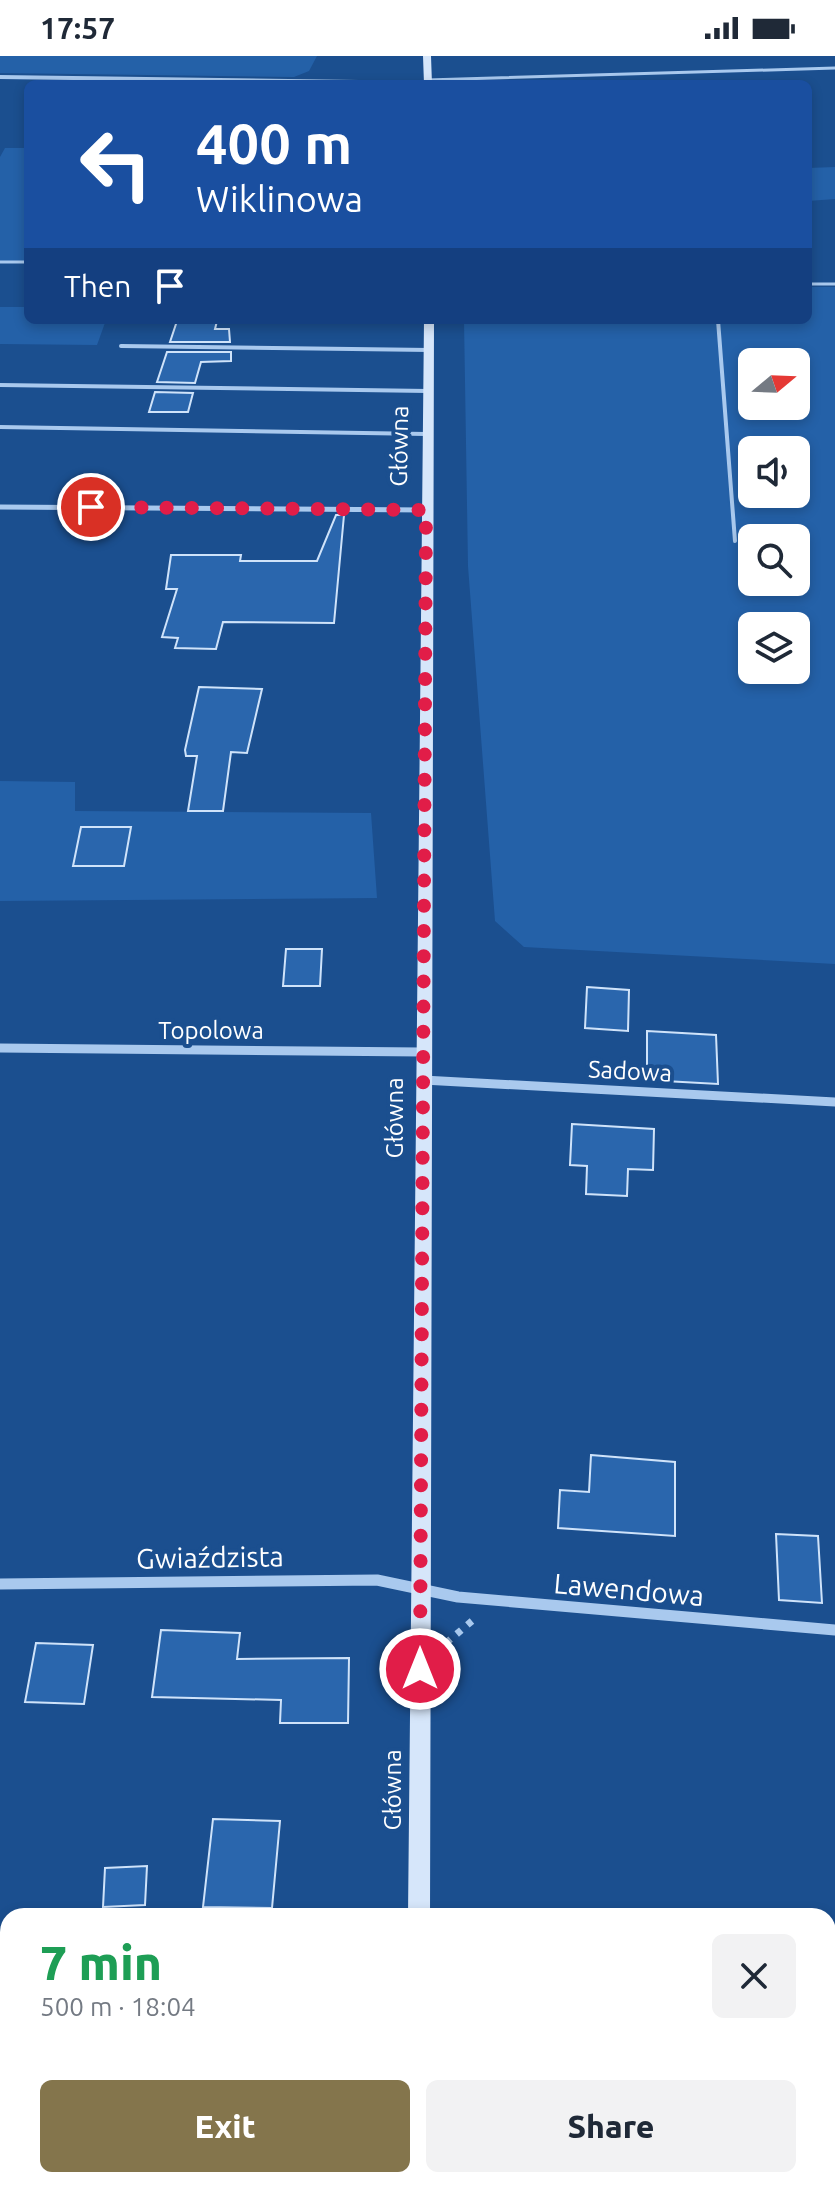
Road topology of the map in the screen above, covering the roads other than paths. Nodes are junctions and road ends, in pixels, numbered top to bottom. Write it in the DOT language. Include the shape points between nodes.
graph roads {
  1 [pos="427,56"];
  2 [pos="835,68"];
  3 [pos="0,77"];
  4 [pos="256,80"];
  5 [pos="427,80"];
  6 [pos="485,80"];
  7 [pos="0,262"];
  8 [pos="24,262"];
  9 [pos="812,284"];
  10 [pos="835,284"];
  11 [pos="429,324"];
  12 [pos="718,324"];
  13 [pos="121,346"];
  14 [pos="430,350"];
  15 [pos="0,385"];
  16 [pos="428,391"];
  17 [pos="0,427"];
  18 [pos="426,434"];
  19 [pos="0,507"];
  20 [pos="426,510"];
  21 [pos="735,541"];
  22 [pos="0,1048"];
  23 [pos="422,1052"];
  24 [pos="422,1080"];
  25 [pos="835,1102"];
  26 [pos="0,1584"];
  27 [pos="420,1588"];
  28 [pos="835,1630"];
  29 [pos="419,1908"];
  1 -- 5 [label="main road"];
  2 -- 6 [label="lane"];
  3 -- 4 [label="street"];
  7 -- 8 [label="lane"];
  9 -- 10 [label="lane"];
  11 -- 14 [label="main road, Główna"];
  12 -- 21 [label="lane"];
  13 -- 14 [label="lane"];
  14 -- 16 [label="main road, Główna"];
  15 -- 16 [label="lane"];
  16 -- 18 [label="main road, Główna"];
  17 -- 18 [label="lane"];
  18 -- 20 [label="main road, Główna"];
  19 -- 20 [label="street"];
  20 -- 23 [label="main road, Główna"];
  22 -- 23 [label="street, Topolowa"];
  23 -- 24 [label="main road, Główna"];
  24 -- 25 [label="street, Sadowa"];
  24 -- 27 [label="main road, Główna"];
  26 -- 27 [label="street, Gwiaździsta" via="377,1580"];
  27 -- 28 [label="street, Lawendowa" via="458,1597"];
  27 -- 29 [label="main road, Główna"];
}
